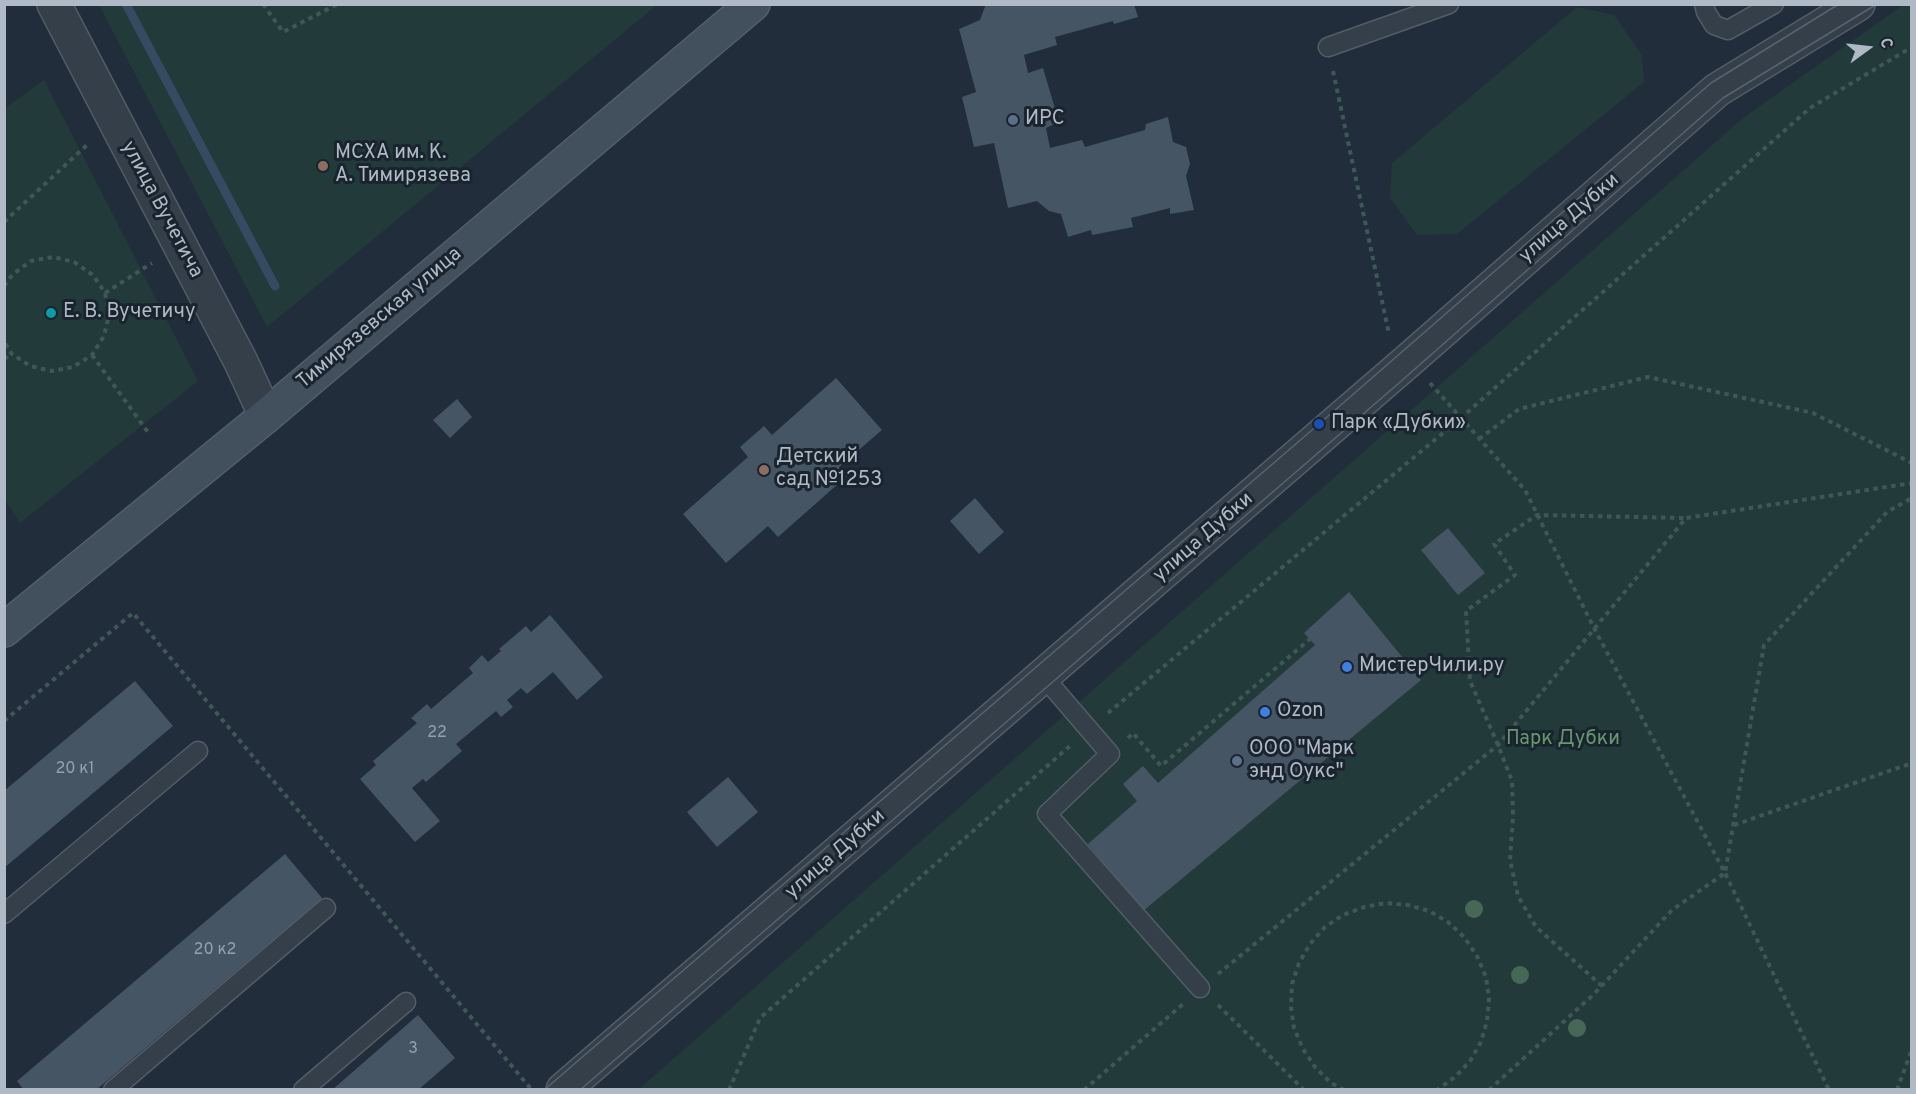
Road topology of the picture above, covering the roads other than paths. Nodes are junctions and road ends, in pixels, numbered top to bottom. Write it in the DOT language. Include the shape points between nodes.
graph roads {
  1 [pos="54,4"];
  2 [pos="753,4"];
  3 [pos="1449,4"];
  4 [pos="1704,4"];
  5 [pos="1774,4"];
  6 [pos="1857,4"];
  7 [pos="1328,47"];
  8 [pos="267,416"];
  9 [pos="4,630"];
  10 [pos="1043,676"];
  11 [pos="198,751"];
  12 [pos="326,908"];
  13 [pos="4,914"];
  14 [pos="1200,988"];
  15 [pos="406,1002"];
  16 [pos="113,1089"];
  17 [pos="303,1089"];
  18 [pos="563,1089"];
  1 -- 8 [label="street, улица Вучетича"];
  2 -- 8 [label="main road, Тимирязевская улица"];
  3 -- 7 [label="lane"];
  4 -- 5 [label="lane" via="1714,26 1728,30"];
  6 -- 10 [label="street, улица Дубки" via="1716,90"];
  8 -- 9 [label="main road, Тимирязевская улица"];
  10 -- 14 [label="lane" via="1110,754 1047,814"];
  10 -- 18 [label="street, улица Дубки"];
  11 -- 13 [label="lane"];
  12 -- 16 [label="lane"];
  15 -- 17 [label="lane"];
}
